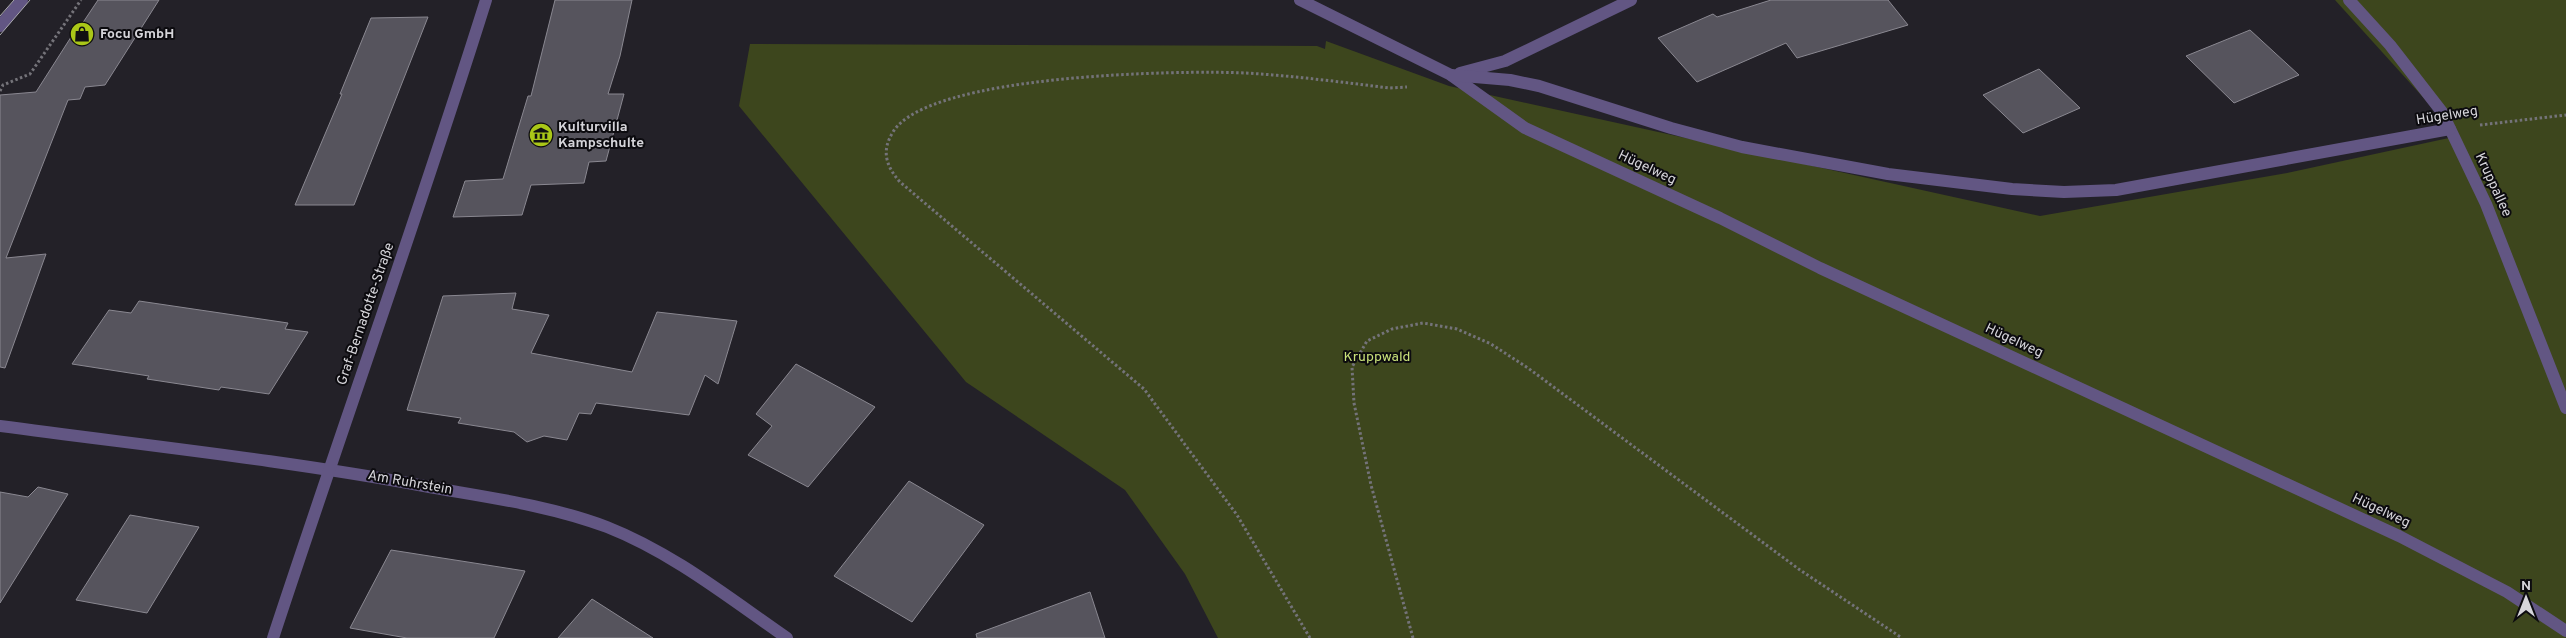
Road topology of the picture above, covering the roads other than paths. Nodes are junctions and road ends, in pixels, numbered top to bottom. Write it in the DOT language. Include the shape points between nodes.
graph roads {
  1 [pos="22,0"];
  2 [pos="486,0"];
  3 [pos="1300,0"];
  4 [pos="1631,0"];
  5 [pos="2349,0"];
  6 [pos="0,26"];
  7 [pos="1451,75"];
  8 [pos="2450,129"];
  9 [pos="2566,408"];
  10 [pos="0,426"];
  11 [pos="328,470"];
  12 [pos="2566,631"];
  13 [pos="273,638"];
  14 [pos="787,638"];
  1 -- 6 [label="street"];
  2 -- 11 [label="street, Graf-Bernadotte-Straße" via="438,153"];
  3 -- 7 [label="street, Hügelweg"];
  4 -- 7 [label="street" via="1504,62"];
  5 -- 8 [label="street, Kruppallee" via="2429,93"];
  7 -- 8 [label="street, Hügelweg" via="1538,86 1742,147 1888,174 2064,192 2116,190"];
  7 -- 12 [label="street, Hügelweg" via="1525,128 1720,218 1829,273 2399,536 2507,592"];
  8 -- 9 [label="street, Kruppallee" via="2486,204"];
  10 -- 11 [label="street, Am Ruhrstein"];
  11 -- 13 [label="street, Graf-Bernadotte-Straße"];
  11 -- 14 [label="street, Am Ruhrstein" via="510,501 606,527 668,555"];
}
